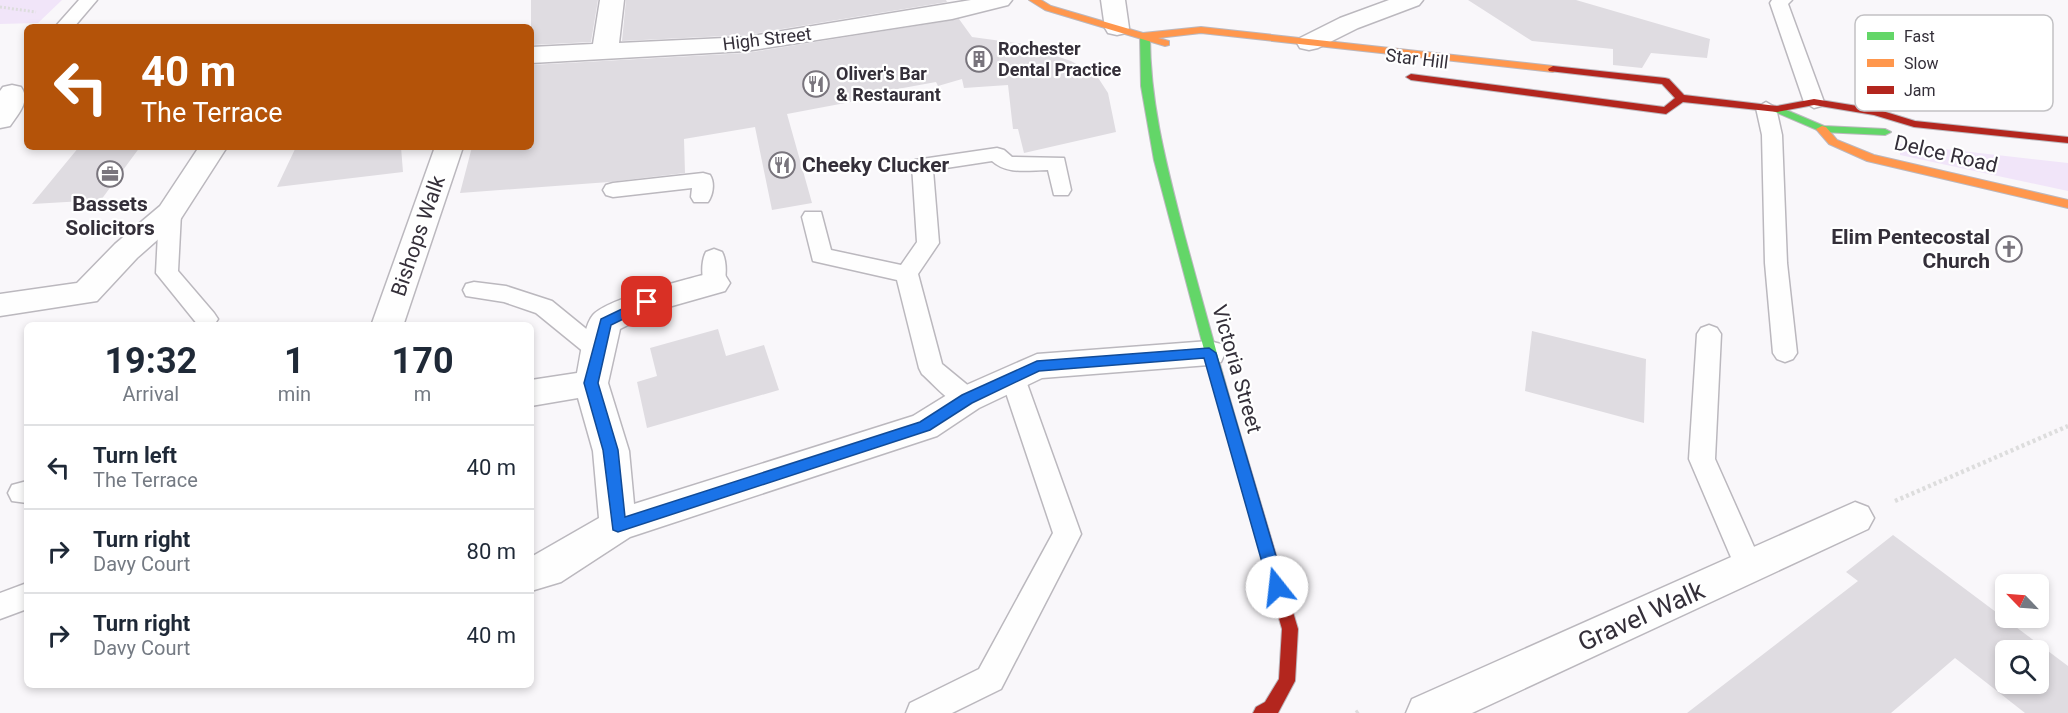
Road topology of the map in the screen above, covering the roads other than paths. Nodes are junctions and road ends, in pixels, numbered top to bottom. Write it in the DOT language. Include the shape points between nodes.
graph roads {
  1 [pos="88,0"];
  2 [pos="612,0"];
  3 [pos="1000,0"];
  4 [pos="1034,0"];
  5 [pos="1113,0"];
  6 [pos="1411,0"];
  7 [pos="1783,0"];
  8 [pos="67,24"];
  9 [pos="1117,28"];
  10 [pos="1145,36"];
  11 [pos="1309,43"];
  12 [pos="1178,47"];
  13 [pos="605,51"];
  14 [pos="534,55"];
  15 [pos="1392,74"];
  16 [pos="13,93"];
  17 [pos="1682,98"];
  18 [pos="1814,102"];
  19 [pos="1771,109"];
  20 [pos="1855,109"];
  21 [pos="1870,111"];
  22 [pos="0,120"];
  23 [pos="1914,124"];
  24 [pos="1822,129"];
  25 [pos="2068,140"];
  26 [pos="211,150"];
  27 [pos="448,150"];
  28 [pos="613,190"];
  29 [pos="1061,190"];
  30 [pos="701,197"];
  31 [pos="2068,204"];
  32 [pos="171,213"];
  33 [pos="813,218"];
  34 [pos="714,270"];
  35 [pos="907,274"];
  36 [pos="474,290"];
  37 [pos="0,305"];
  38 [pos="206,319"];
  39 [pos="388,322"];
  40 [pos="1709,334"];
  41 [pos="1785,352"];
  42 [pos="1209,353"];
  43 [pos="595,367"];
  44 [pos="1013,378"];
  45 [pos="534,392"];
  46 [pos="967,399"];
  47 [pos="1856,518"];
  48 [pos="618,525"];
  49 [pos="1749,567"];
  50 [pos="534,573"];
  51 [pos="24,597"];
  52 [pos="0,606"];
  53 [pos="1270,711"];
  54 [pos="921,713"];
  55 [pos="1427,713"];
  1 -- 8 [label="lane"];
  2 -- 13 [label="street"];
  3 -- 13 [label="street, High Street" via="952,12 746,44"];
  4 -- 9 [label="main road, Star Hill" via="1048,8"];
  5 -- 9 [label="street"];
  6 -- 11 [label="street"];
  7 -- 18 [label="lane" via="1779,3"];
  9 -- 10 [label="main road, Star Hill"];
  10 -- 11 [label="main road, Star Hill" via="1201,30"];
  10 -- 12 [label="main road, Star Hill"];
  10 -- 42 [label="main road, Victoria Street" via="1151,128"];
  11 -- 17 [label="main road, Star Hill" via="1665,81"];
  13 -- 14 [label="street, High Street"];
  15 -- 17 [label="main road, Star Hill" via="1666,111"];
  16 -- 22 [label="street" via="12,102"];
  17 -- 19 [label="main road"];
  18 -- 19 [label="main road"];
  18 -- 20 [label="main road"];
  19 -- 24 [label="main road"];
  19 -- 41 [label="lane" via="1776,263"];
  21 -- 23 [label="main road"];
  23 -- 24 [label="main road" via="1886,133"];
  23 -- 25 [label="main road"];
  24 -- 31 [label="main road, Delce Road" via="1833,142 1871,158"];
  26 -- 32 [label="street"];
  27 -- 39 [label="street, Bishops Walk"];
  28 -- 30 [label="lane" via="703,180"];
  29 -- 35 [label="lane" via="1057,163 1007,164 997,154 922,165 928,243"];
  32 -- 37 [label="street" via="126,251 86,293"];
  32 -- 38 [label="lane" via="166,273"];
  33 -- 35 [label="lane" via="821,256"];
  34 -- 43 [label="street" via="605,322"];
  35 -- 46 [label="lane" via="931,368"];
  36 -- 43 [label="lane" via="506,294 544,307"];
  40 -- 49 [label="lane" via="1702,459"];
  42 -- 44 [label="street" via="1037,366"];
  42 -- 53 [label="main road, Victoria Street" via="1290,630 1287,681"];
  43 -- 45 [label="street"];
  43 -- 48 [label="street" via="611,450"];
  44 -- 46 [label="street"];
  44 -- 54 [label="lane" via="1067,534 990,679"];
  46 -- 48 [label="street" via="925,426"];
  47 -- 49 [label="street, Gravel Walk"];
  48 -- 50 [label="street" via="547,570"];
  49 -- 55 [label="street, Gravel Walk"];
  51 -- 52 [label="lane"];
}
